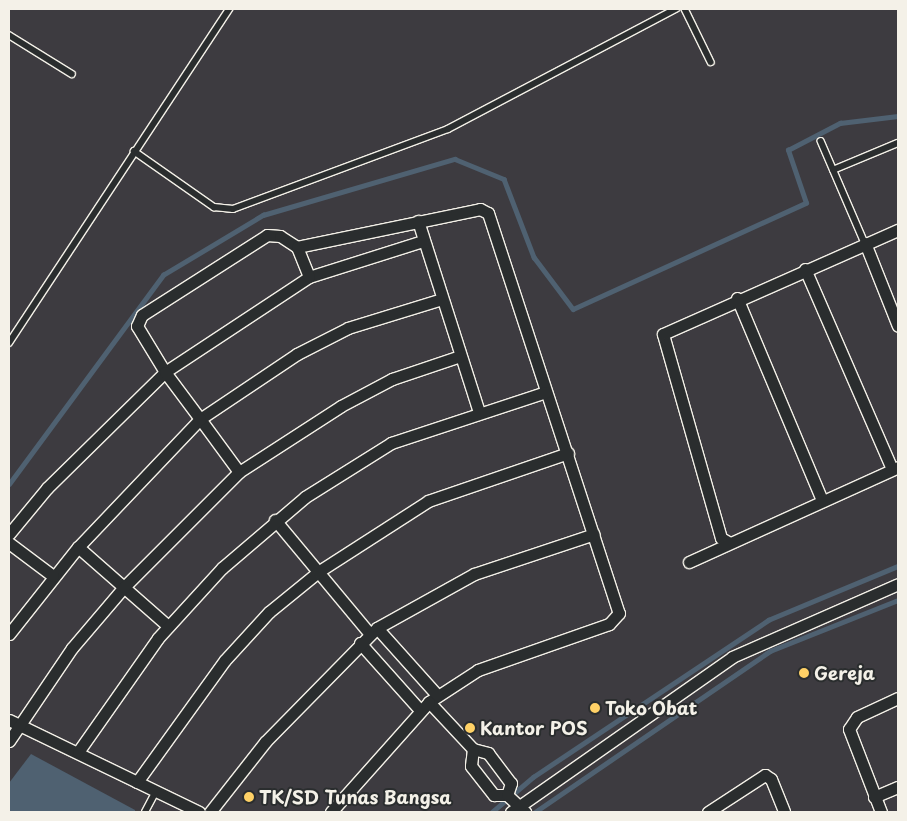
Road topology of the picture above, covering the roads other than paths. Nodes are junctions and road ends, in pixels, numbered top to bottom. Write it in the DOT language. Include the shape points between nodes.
graph roads {
  1 [pos="229,9"];
  2 [pos="676,9"];
  3 [pos="685,9"];
  4 [pos="9,35"];
  5 [pos="712,62"];
  6 [pos="72,74"];
  7 [pos="821,141"];
  8 [pos="898,143"];
  9 [pos="134,151"];
  10 [pos="833,170"];
  11 [pos="418,221"];
  12 [pos="898,230"];
  13 [pos="422,242"];
  14 [pos="865,243"];
  15 [pos="296,247"];
  16 [pos="805,269"];
  17 [pos="310,278"];
  18 [pos="736,298"];
  19 [pos="442,299"];
  20 [pos="894,306"];
  21 [pos="898,326"];
  22 [pos="9,343"];
  23 [pos="460,356"];
  24 [pos="165,372"];
  25 [pos="546,392"];
  26 [pos="479,412"];
  27 [pos="200,419"];
  28 [pos="568,453"];
  29 [pos="895,468"];
  30 [pos="239,472"];
  31 [pos="822,500"];
  32 [pos="275,520"];
  33 [pos="9,534"];
  34 [pos="594,534"];
  35 [pos="728,542"];
  36 [pos="9,543"];
  37 [pos="78,547"];
  38 [pos="688,562"];
  39 [pos="318,572"];
  40 [pos="53,576"];
  41 [pos="898,584"];
  42 [pos="124,587"];
  43 [pos="168,626"];
  44 [pos="373,631"];
  45 [pos="9,634"];
  46 [pos="360,643"];
  47 [pos="898,698"];
  48 [pos="434,699"];
  49 [pos="420,710"];
  50 [pos="9,720"];
  51 [pos="19,726"];
  52 [pos="9,741"];
  53 [pos="472,749"];
  54 [pos="78,752"];
  55 [pos="137,782"];
  56 [pos="898,787"];
  57 [pos="156,791"];
  58 [pos="874,797"];
  59 [pos="515,804"];
  60 [pos="145,812"];
  61 [pos="199,812"];
  62 [pos="210,812"];
  63 [pos="330,812"];
  64 [pos="708,812"];
  65 [pos="784,812"];
  66 [pos="881,812"];
  1 -- 9 [label="lane"];
  2 -- 9 [label="lane" via="448,129 232,209 214,206"];
  3 -- 5 [label="lane"];
  4 -- 6 [label="lane"];
  7 -- 10 [label="lane"];
  8 -- 10 [label="lane"];
  9 -- 22 [label="lane"];
  10 -- 14 [label="lane"];
  11 -- 13 [label="street"];
  11 -- 15 [label="street"];
  11 -- 25 [label="street" via="480,209 488,213"];
  12 -- 14 [label="street"];
  13 -- 17 [label="street"];
  13 -- 19 [label="street"];
  14 -- 16 [label="street"];
  14 -- 20 [label="street"];
  15 -- 17 [label="street"];
  15 -- 24 [label="street" via="280,236 267,236 142,315 137,326"];
  16 -- 18 [label="street"];
  16 -- 29 [label="street"];
  17 -- 24 [label="street"];
  18 -- 31 [label="street"];
  18 -- 35 [label="street" via="668,330 661,338 721,538"];
  19 -- 23 [label="street"];
  19 -- 27 [label="street" via="348,328 297,354"];
  20 -- 21 [label="street"];
  23 -- 26 [label="street"];
  23 -- 30 [label="street" via="392,379 341,406"];
  24 -- 27 [label="street"];
  24 -- 33 [label="street" via="47,488"];
  25 -- 26 [label="street"];
  25 -- 28 [label="street"];
  26 -- 32 [label="street" via="391,443 332,478"];
  27 -- 30 [label="street"];
  27 -- 37 [label="street"];
  28 -- 34 [label="street"];
  28 -- 39 [label="street" via="428,501"];
  29 -- 31 [label="street"];
  30 -- 42 [label="street"];
  31 -- 35 [label="street"];
  32 -- 39 [label="street"];
  32 -- 43 [label="street"];
  34 -- 44 [label="street" via="474,574"];
  34 -- 48 [label="street" via="618,604 615,620 478,670"];
  35 -- 38 [label="street"];
  36 -- 40 [label="street"];
  37 -- 40 [label="street"];
  37 -- 42 [label="street"];
  39 -- 44 [label="street"];
  39 -- 55 [label="street" via="269,612 225,660"];
  40 -- 45 [label="street"];
  41 -- 59 [label="street" via="732,657"];
  42 -- 43 [label="street"];
  42 -- 51 [label="street" via="72,648"];
  43 -- 54 [label="street"];
  44 -- 46 [label="street"];
  44 -- 48 [label="street"];
  46 -- 49 [label="street"];
  46 -- 62 [label="street" via="265,742"];
  47 -- 58 [label="street" via="850,722 850,733"];
  48 -- 49 [label="street"];
  48 -- 53 [label="street"];
  49 -- 63 [label="street"];
  50 -- 51 [label="street"];
  51 -- 52 [label="street"];
  51 -- 54 [label="street"];
  53 -- 59 [label="street" via="488,753 510,783"];
  53 -- 59 [label="street" via="471,766 494,795"];
  54 -- 55 [label="street"];
  55 -- 57 [label="street"];
  56 -- 58 [label="street"];
  57 -- 60 [label="lane"];
  57 -- 61 [label="street"];
  58 -- 66 [label="street"];
  64 -- 65 [label="street" via="765,774 771,779"];
}
